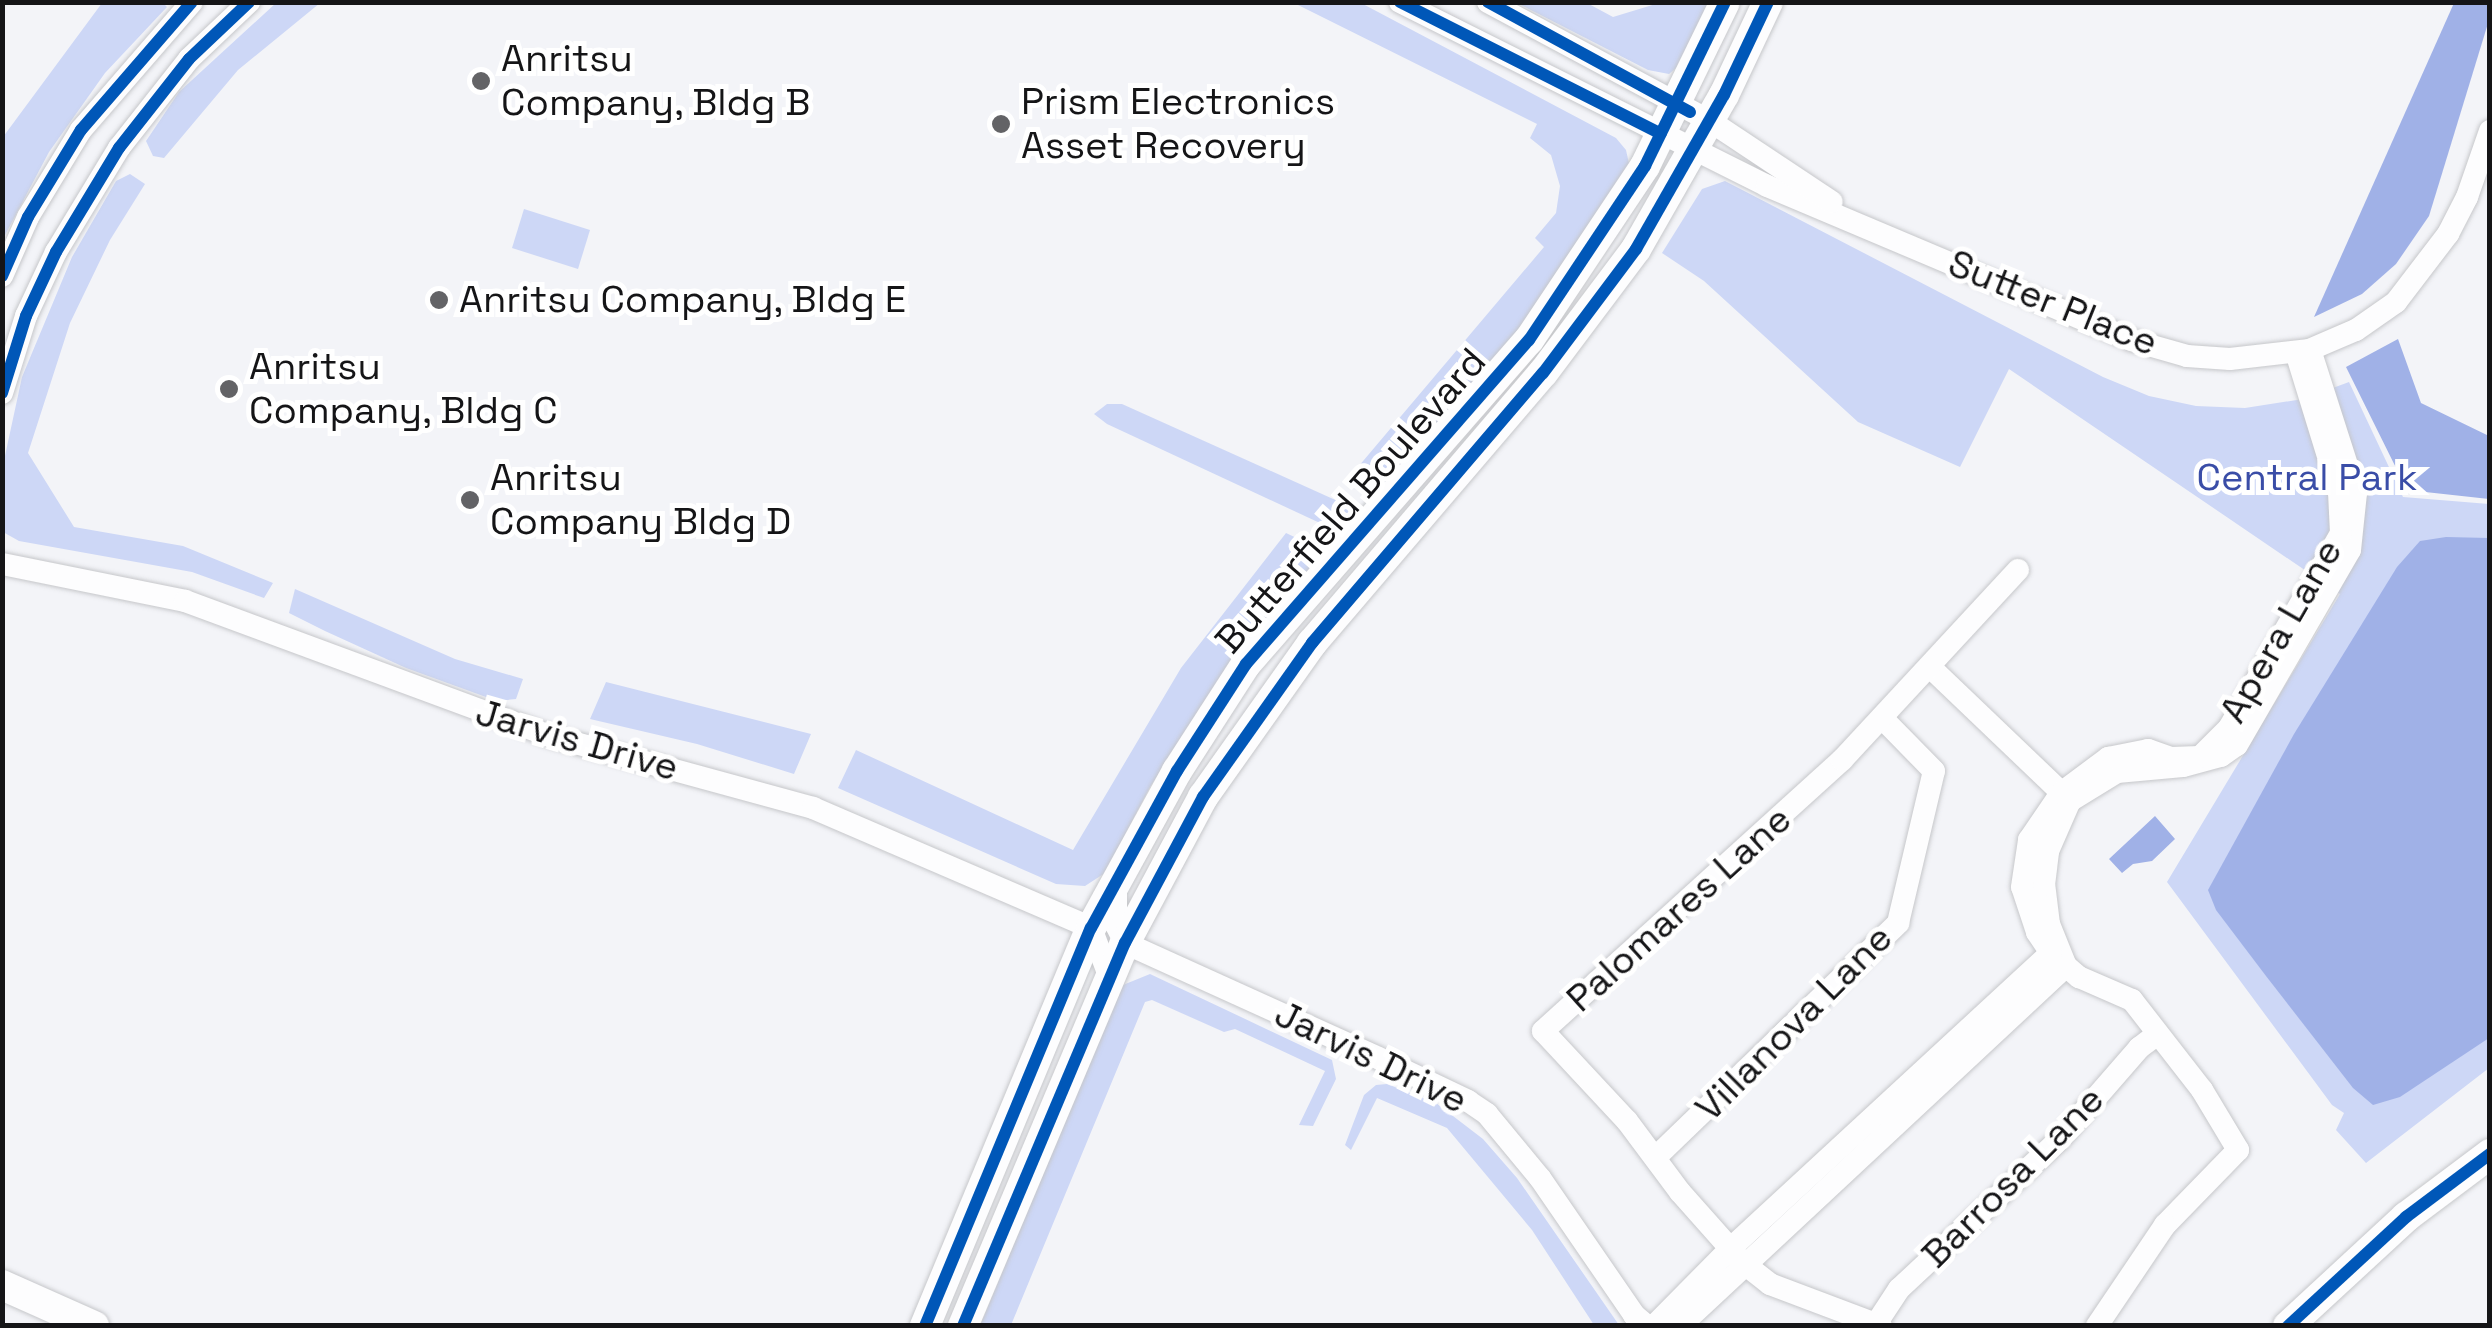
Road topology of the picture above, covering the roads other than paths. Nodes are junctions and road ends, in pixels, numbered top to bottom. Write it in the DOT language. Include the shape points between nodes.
graph roads {
  1 [pos="192,2"];
  2 [pos="249,2"];
  3 [pos="1400,2"];
  4 [pos="1488,2"];
  5 [pos="1725,2"];
  6 [pos="1768,2"];
  7 [pos="1678,106"];
  8 [pos="1710,122"];
  9 [pos="2490,131"];
  10 [pos="1661,134"];
  11 [pos="1694,152"];
  12 [pos="1864,224"];
  13 [pos="2,276"];
  14 [pos="2302,351"];
  15 [pos="2,393"];
  16 [pos="2,564"];
  17 [pos="2018,570"];
  18 [pos="1930,667"];
  19 [pos="1883,719"];
  20 [pos="2065,797"];
  21 [pos="1116,882"];
  22 [pos="1091,928"];
  23 [pos="1125,943"];
  24 [pos="2058,960"];
  25 [pos="1110,978"];
  26 [pos="2156,1035"];
  27 [pos="2490,1154"];
  28 [pos="1656,1157"];
  29 [pos="1737,1256"];
  30 [pos="2,1286"];
  31 [pos="1878,1324"];
  32 [pos="94,1326"];
  33 [pos="925,1326"];
  34 [pos="963,1326"];
  35 [pos="1650,1326"];
  36 [pos="1680,1326"];
  37 [pos="2097,1326"];
  38 [pos="2288,1326"];
  1 -- 13 [label="street" via="81,130"];
  2 -- 15 [label="street" via="189,60 119,148 56,252 26,316"];
  3 -- 10 [label="street, Sutter Place"];
  4 -- 7 [label="street, Sutter Place"];
  5 -- 7 [label="main road, Butterfield Boulevard"];
  6 -- 8 [label="main road, Butterfield Boulevard"];
  7 -- 8 [label="street, Sutter Place"];
  7 -- 10 [label="main road, Butterfield Boulevard"];
  8 -- 11 [label="main road, Butterfield Boulevard"];
  8 -- 12 [label="street, Sutter Place"];
  9 -- 14 [label="street, Sutter Place" via="2467,197 2426,267 2396,302 2356,330"];
  10 -- 11 [label="street, Sutter Place"];
  10 -- 21 [label="main road, Butterfield Boulevard" via="1529,340 1246,664"];
  11 -- 12 [label="street, Sutter Place"];
  11 -- 23 [label="main road, Butterfield Boulevard" via="1636,249 1543,374 1264,706 1203,796"];
  12 -- 14 [label="street, Sutter Place" via="2131,340 2187,356 2230,359"];
  14 -- 20 [label="street, Apera Lane" via="2338,492 2341,533 2229,728 2200,756 2171,758 2148,750 2108,758"];
  16 -- 22 [label="street, Jarvis Drive" via="185,601 550,736 813,808"];
  17 -- 18 [label="street, Palomares Lane"];
  18 -- 19 [label="street, Palomares Lane"];
  18 -- 20 [label="street"];
  19 -- 28 [label="street, Villanova Lane" via="1934,771 1898,923"];
  19 -- 28 [label="street, Palomares Lane" via="1543,1031"];
  20 -- 24 [label="street, Apera Lane" via="2044,885"];
  21 -- 22 [label="main road, Butterfield Boulevard"];
  21 -- 23 [label="street" via="1116,926"];
  22 -- 25 [label="street"];
  22 -- 33 [label="main road, Butterfield Boulevard"];
  23 -- 25 [label="main road, Butterfield Boulevard"];
  23 -- 35 [label="street, Jarvis Drive" via="1468,1100 1504,1131 1607,1279"];
  24 -- 26 [label="street" via="2080,978 2132,1000"];
  24 -- 29 [label="street"];
  25 -- 34 [label="main road, Butterfield Boulevard"];
  26 -- 31 [label="street, Barrosa Lane" via="2060,1139 1899,1288"];
  26 -- 37 [label="street" via="2202,1090 2238,1150 2165,1224"];
  27 -- 38 [label="main road" via="2392,1228"];
  28 -- 29 [label="street, Palomares Lane"];
  29 -- 31 [label="street, Palomares Lane" via="1770,1284"];
  29 -- 35 [label="street"];
  29 -- 36 [label="street"];
  30 -- 32 [label="main road"];
}
